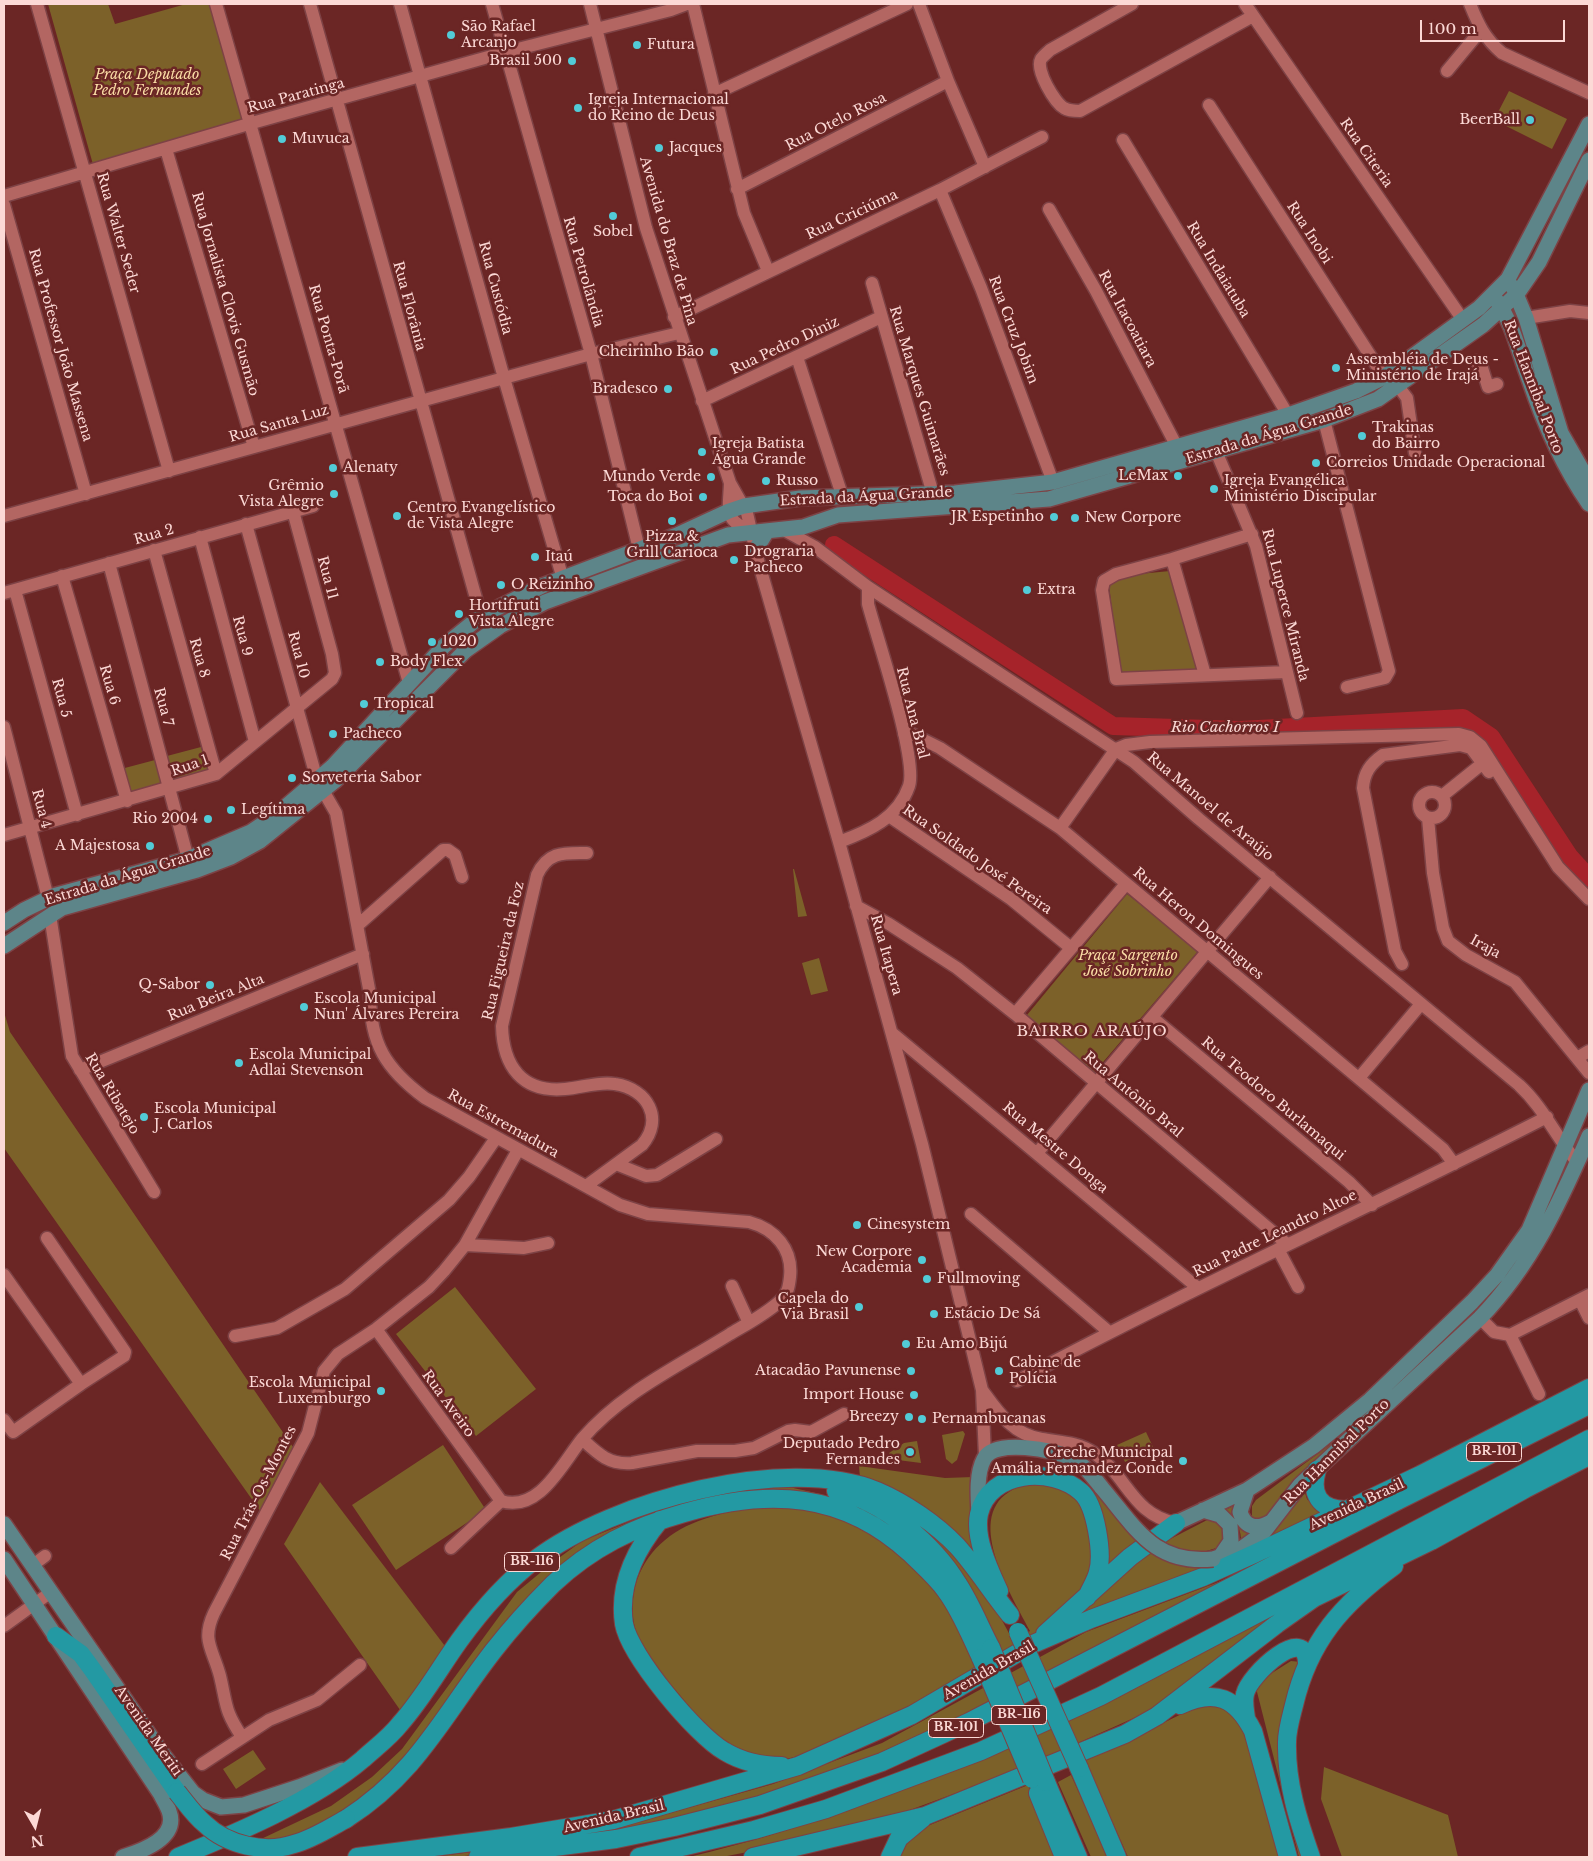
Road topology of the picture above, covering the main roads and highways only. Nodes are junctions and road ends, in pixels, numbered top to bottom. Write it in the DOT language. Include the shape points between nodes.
graph roads {
  1 [pos="1589,124"];
  2 [pos="1589,160"];
  3 [pos="1508,279"];
  4 [pos="1517,294"];
  5 [pos="1494,295"];
  6 [pos="1501,316"];
  7 [pos="1589,482"];
  8 [pos="989,497"];
  9 [pos="800,498"];
  10 [pos="1589,504"];
  11 [pos="812,524"];
  12 [pos="760,531"];
  13 [pos="756,549"];
  14 [pos="320,786"];
  15 [pos="4,924"];
  16 [pos="4,946"];
  17 [pos="1589,1090"];
  18 [pos="1587,1140"];
  19 [pos="1589,1388"];
  20 [pos="1370,1400"];
  21 [pos="1589,1405"];
  22 [pos="1351,1439"];
  23 [pos="1589,1439"];
  24 [pos="1589,1447"];
  25 [pos="1589,1456"];
  26 [pos="1447,1461"];
  27 [pos="1317,1470"];
  28 [pos="1562,1470"];
  29 [pos="782,1479"];
  30 [pos="1247,1490"];
  31 [pos="1399,1500"];
  32 [pos="1202,1510"];
  33 [pos="1344,1510"];
  34 [pos="979,1515"];
  35 [pos="660,1520"];
  36 [pos="1272,1522"];
  37 [pos="1176,1523"];
  38 [pos="4,1524"];
  39 [pos="1431,1541"];
  40 [pos="1216,1558"];
  41 [pos="4,1559"];
  42 [pos="1086,1597"];
  43 [pos="1010,1615"];
  44 [pos="56,1636"];
  45 [pos="1033,1644"];
  46 [pos="986,1653"];
  47 [pos="1307,1664"];
  48 [pos="1157,1716"];
  49 [pos="1246,1718"];
  50 [pos="357,1764"];
  51 [pos="798,1766"];
  52 [pos="1041,1785"];
  53 [pos="925,1816"];
  54 [pos="1116,1854"];
  55 [pos="123,1857"];
  56 [pos="178,1857"];
  57 [pos="357,1857"];
  58 [pos="478,1857"];
  59 [pos="640,1857"];
  60 [pos="753,1857"];
  61 [pos="890,1857"];
  62 [pos="1064,1857"];
  63 [pos="1078,1857"];
  64 [pos="1288,1857"];
  65 [pos="1311,1857"];
  1 -- 3 [label="main road, Estrada da Água Grande"];
  2 -- 4 [label="main road, Estrada da Água Grande" via="1538,262"];
  3 -- 4 [label="main road, Rua Hannibal Porto"];
  3 -- 5 [label="main road, Estrada da Água Grande"];
  4 -- 6 [label="main road, Estrada da Água Grande"];
  4 -- 7 [label="main road, Rua Hannibal Porto" via="1561,433"];
  5 -- 6 [label="main road, Rua Hannibal Porto"];
  5 -- 8 [label="main road, Estrada da Água Grande" via="1384,377 1356,391 1288,415"];
  6 -- 8 [label="main road, Estrada da Água Grande" via="1372,402 1324,420 1067,495 1040,500"];
  6 -- 10 [label="main road, Rua Hannibal Porto" via="1551,438"];
  8 -- 9 [label="main road, Estrada da Água Grande" via="934,493"];
  8 -- 11 [label="main road, Estrada da Água Grande" via="937,508 832,516"];
  9 -- 11 [label="main road" via="809,507"];
  9 -- 14 [label="main road, Estrada da Água Grande" via="728,511 542,586 481,616 444,646"];
  11 -- 12 [label="main road, Estrada da Água Grande"];
  12 -- 13 [label="main road"];
  12 -- 14 [label="main road, Estrada da Água Grande" via="717,538 563,595 500,626 466,650"];
  14 -- 15 [label="main road, Estrada da Água Grande" via="251,832 188,859 48,898"];
  14 -- 16 [label="main road, Estrada da Água Grande" via="272,833 231,857 186,874 84,901 50,915"];
  17 -- 20 [label="main road, Rua Hannibal Porto" via="1537,1215 1513,1254 1472,1302"];
  18 -- 22 [label="main road, Rua Hannibal Porto" via="1534,1250 1506,1290"];
  19 -- 26 [label="highway, Avenida Brasil / BR-101"];
  20 -- 22 [label="main road" via="1344,1425"];
  20 -- 30 [label="main road, Rua Hannibal Porto" via="1314,1446"];
  21 -- 31 [label="highway, Avenida Brasil / BR-101"];
  22 -- 27 [label="main road, Rua Hannibal Porto"];
  23 -- 59 [label="highway, BR-101" via="1101,1696 981,1751 826,1810"];
  24 -- 28 [label="highway"];
  25 -- 28 [label="highway"];
  26 -- 31 [label="highway"];
  26 -- 33 [label="highway, Avenida Brasil / BR-101"];
  27 -- 33 [label="highway" via="1314,1487 1318,1500 1331,1508"];
  27 -- 36 [label="main road, Rua Hannibal Porto" via="1289,1496"];
  28 -- 39 [label="highway"];
  29 -- 43 [label="highway" via="815,1478 844,1483 876,1491 897,1502 956,1546"];
  29 -- 46 [label="highway, BR-116" via="843,1492 892,1517 922,1542 958,1584"];
  29 -- 50 [label="highway, BR-116" via="685,1493 640,1505 583,1530 536,1559 460,1639 399,1727"];
  30 -- 32 [label="main road, Rua Hannibal Porto"];
  30 -- 36 [label="main road" via="1240,1512 1245,1523 1259,1527"];
  31 -- 58 [label="highway, Avenida Brasil / BR-101" via="978,1717 882,1762 760,1805 674,1827 616,1839"];
  32 -- 37 [label="main road, Rua Hannibal Porto"];
  32 -- 40 [label="main road" via="1220,1514 1230,1525 1231,1541"];
  33 -- 45 [label="highway, Avenida Brasil / BR-101" via="1203,1578"];
  34 -- 40 [label="main road, Rua Hannibal Porto, bridge" via="980,1472 985,1456 1010,1446 1063,1455 1085,1468 1145,1539 1159,1549 1184,1559"];
  34 -- 42 [label="highway" via="984,1501 996,1487 1019,1478 1048,1477 1065,1482 1082,1493 1093,1512 1100,1559 1098,1572"];
  34 -- 43 [label="highway" via="981,1543"];
  35 -- 44 [label="highway, bridge" via="611,1540 554,1584 494,1650 414,1762 390,1787 346,1819 276,1849 237,1842 216,1833 198,1817 81,1654"];
  35 -- 46 [label="highway" via="754,1498 818,1503 861,1518 896,1541 932,1574"];
  35 -- 51 [label="highway" via="644,1540 624,1584 624,1625 629,1640 674,1702 713,1743 746,1762 765,1766"];
  36 -- 40 [label="main road, Rua Hannibal Porto" via="1252,1542"];
  37 -- 42 [label="highway" via="1130,1556"];
  38 -- 50 [label="main road, Avenida Meriti" via="39,1560 51,1592 164,1756 193,1793 203,1800 221,1807 244,1805"];
  39 -- 47 [label="highway" via="1384,1573 1342,1611 1317,1642"];
  39 -- 48 [label="highway" via="1314,1598"];
  41 -- 44 [label="main road, Avenida Meriti"];
  42 -- 45 [label="highway"];
  43 -- 54 [label="highway, bridge"];
  44 -- 55 [label="main road, Avenida Meriti" via="169,1810 169,1826 165,1835 156,1843"];
  45 -- 51 [label="highway, Avenida Brasil / BR-101" via="912,1715"];
  46 -- 52 [label="highway, bridge"];
  47 -- 49 [label="highway" via="1307,1654 1299,1648 1291,1648 1276,1656 1249,1684 1244,1703"];
  47 -- 65 [label="highway" via="1296,1693 1286,1740 1293,1794"];
  48 -- 49 [label="highway" via="1193,1698 1218,1697 1239,1708"];
  48 -- 53 [label="highway" via="1088,1750"];
  49 -- 64 [label="highway" via="1253,1731"];
  50 -- 56 [label="highway, BR-116" via="277,1812"];
  51 -- 57 [label="highway, Avenida Brasil / BR-101" via="613,1820 511,1838"];
  52 -- 62 [label="highway"];
  52 -- 63 [label="highway"];
  53 -- 60 [label="highway"];
  53 -- 61 [label="highway" via="899,1838"];
}
